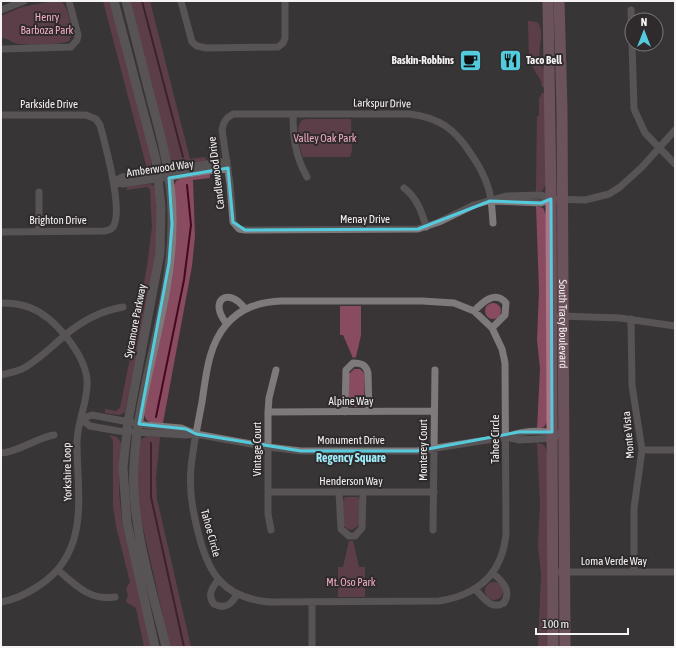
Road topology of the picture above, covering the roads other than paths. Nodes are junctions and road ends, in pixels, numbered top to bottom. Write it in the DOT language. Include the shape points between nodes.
graph roads {
  1 [pos="24,1"];
  2 [pos="69,1"];
  3 [pos="114,1"];
  4 [pos="126,1"];
  5 [pos="181,1"];
  6 [pos="285,1"];
  7 [pos="548,1"];
  8 [pos="559,1"];
  9 [pos="1,10"];
  10 [pos="631,10"];
  11 [pos="3,49"];
  12 [pos="293,114"];
  13 [pos="1,115"];
  14 [pos="227,117"];
  15 [pos="675,130"];
  16 [pos="658,147"];
  17 [pos="675,164"];
  18 [pos="228,165"];
  19 [pos="169,174"];
  20 [pos="158,176"];
  21 [pos="307,177"];
  22 [pos="114,182"];
  23 [pos="404,188"];
  24 [pos="39,192"];
  25 [pos="557,199"];
  26 [pos="490,201"];
  27 [pos="493,223"];
  28 [pos="236,226"];
  29 [pos="426,227"];
  30 [pos="39,231"];
  31 [pos="1,232"];
  32 [pos="1,303"];
  33 [pos="123,307"];
  34 [pos="245,309"];
  35 [pos="474,311"];
  36 [pos="557,316"];
  37 [pos="631,319"];
  38 [pos="227,324"];
  39 [pos="675,326"];
  40 [pos="492,328"];
  41 [pos="64,336"];
  42 [pos="276,370"];
  43 [pos="435,370"];
  44 [pos="1,375"];
  45 [pos="434,411"];
  46 [pos="268,412"];
  47 [pos="345,412"];
  48 [pos="369,412"];
  49 [pos="81,418"];
  50 [pos="128,422"];
  51 [pos="138,428"];
  52 [pos="126,432"];
  53 [pos="196,434"];
  54 [pos="54,435"];
  55 [pos="564,435"];
  56 [pos="552,436"];
  57 [pos="506,437"];
  58 [pos="268,447"];
  59 [pos="434,449"];
  60 [pos="642,450"];
  61 [pos="675,450"];
  62 [pos="1,453"];
  63 [pos="268,492"];
  64 [pos="339,492"];
  65 [pos="363,492"];
  66 [pos="434,492"];
  67 [pos="271,530"];
  68 [pos="433,530"];
  69 [pos="58,570"];
  70 [pos="559,572"];
  71 [pos="634,572"];
  72 [pos="675,572"];
  73 [pos="493,573"];
  74 [pos="218,580"];
  75 [pos="476,590"];
  76 [pos="237,594"];
  77 [pos="115,597"];
  78 [pos="1,602"];
  79 [pos="312,602"];
  80 [pos="155,647"];
  81 [pos="166,647"];
  82 [pos="312,647"];
  83 [pos="553,647"];
  84 [pos="565,647"];
  1 -- 9 [label="street"];
  2 -- 11 [label="street" via="78,35 71,47"];
  3 -- 20 [label="main road, Sycamore Parkway"];
  4 -- 19 [label="main road, Sycamore Parkway"];
  5 -- 6 [label="street" via="192,42 197,46 271,48 278,47 285,38"];
  7 -- 25 [label="main road, South Tracy Boulevard"];
  8 -- 25 [label="main road, South Tracy Boulevard"];
  10 -- 16 [label="street" via="634,109 645,133"];
  12 -- 14 [label="street, Larkspur Drive" via="233,114"];
  12 -- 21 [label="street" via="293,140"];
  12 -- 26 [label="street, Larkspur Drive" via="410,114 437,121 450,128 465,145 485,176"];
  13 -- 22 [label="street, Parkside Drive" via="86,115 96,120 100,125"];
  14 -- 18 [label="street, Candlewood Drive" via="222,130"];
  15 -- 16 [label="street, Menay Drive"];
  16 -- 17 [label="street"];
  16 -- 25 [label="street, Menay Drive" via="642,167 609,194 585,200"];
  18 -- 19 [label="street, Amberwood Way"];
  18 -- 28 [label="street, Candlewood Drive" via="232,216"];
  19 -- 20 [label="street, Amberwood Way"];
  19 -- 51 [label="main road, Sycamore Parkway" via="172,224 170,257"];
  20 -- 22 [label="street, Amberwood Way" via="122,178"];
  20 -- 50 [label="main road, Sycamore Parkway" via="160,253"];
  22 -- 30 [label="street, Brighton Drive" via="116,216 110,230"];
  23 -- 29 [label="street" via="412,194 422,211"];
  24 -- 30 [label="street"];
  25 -- 26 [label="street, Menay Drive" via="541,196 506,196"];
  25 -- 36 [label="main road, South Tracy Boulevard"];
  26 -- 27 [label="street, Larkspur Drive"];
  26 -- 29 [label="street, Menay Drive" via="457,212"];
  28 -- 29 [label="street, Menay Drive" via="245,230"];
  30 -- 31 [label="street, Brighton Drive"];
  32 -- 41 [label="street, Yorkshire Loop" via="18,304 36,310 50,320"];
  33 -- 41 [label="street" via="103,311"];
  34 -- 35 [label="street, Tahoe Circle" via="266,302 282,301 422,300 446,301"];
  34 -- 38 [label="street, Tahoe Circle"];
  34 -- 38 [label="street" via="239,300 227,297 222,300 218,304 219,315"];
  35 -- 40 [label="street, Tahoe Circle"];
  35 -- 40 [label="street" via="492,297 502,299 506,303 505,315"];
  36 -- 37 [label="street"];
  36 -- 55 [label="main road, South Tracy Boulevard"];
  36 -- 56 [label="main road, South Tracy Boulevard"];
  37 -- 39 [label="street"];
  37 -- 60 [label="street, Monte Vista" via="632,385"];
  38 -- 53 [label="street, Tahoe Circle" via="215,340 211,352"];
  40 -- 57 [label="street, Tahoe Circle" via="502,349 505,363"];
  41 -- 44 [label="street" via="39,358"];
  41 -- 49 [label="street, Yorkshire Loop" via="78,353 87,380"];
  42 -- 46 [label="street, Vintage Court"];
  43 -- 45 [label="street, Monterey Court"];
  45 -- 48 [label="street, Alpine Way"];
  45 -- 59 [label="street, Monterey Court"];
  46 -- 47 [label="street, Alpine Way"];
  46 -- 58 [label="street, Vintage Court"];
  47 -- 48 [label="street, Alpine Way"];
  47 -- 48 [label="street" via="346,370 353,363 360,363 367,369"];
  49 -- 50 [label="street, Monument Drive" via="92,415"];
  49 -- 52 [label="street, Monument Drive" via="90,426"];
  49 -- 69 [label="street, Yorkshire Loop" via="77,440 78,516 71,550"];
  50 -- 51 [label="street, Monument Drive"];
  50 -- 52 [label="main road, Sycamore Parkway"];
  51 -- 52 [label="street, Monument Drive"];
  51 -- 53 [label="street, Monument Drive" via="186,435"];
  51 -- 81 [label="main road, Sycamore Parkway" via="133,468 136,510"];
  52 -- 80 [label="main road, Sycamore Parkway" via="123,467 125,509"];
  53 -- 58 [label="street, Monument Drive"];
  53 -- 74 [label="street, Tahoe Circle" via="191,468 192,501 202,550"];
  54 -- 62 [label="street" via="41,437 18,449"];
  55 -- 56 [label="street, Monument Drive"];
  55 -- 70 [label="main road, South Tracy Boulevard"];
  56 -- 57 [label="street, Monument Drive" via="519,432"];
  56 -- 70 [label="main road, South Tracy Boulevard"];
  57 -- 59 [label="street, Monument Drive"];
  57 -- 73 [label="street, Tahoe Circle" via="506,534 503,553"];
  58 -- 59 [label="street, Monument Drive" via="392,452"];
  58 -- 63 [label="street, Vintage Court"];
  59 -- 66 [label="street, Monterey Court"];
  60 -- 61 [label="street"];
  60 -- 71 [label="street, Monte Vista" via="634,508"];
  63 -- 64 [label="street, Henderson Way"];
  63 -- 67 [label="street, Vintage Court"];
  64 -- 65 [label="street, Henderson Way"];
  64 -- 65 [label="street" via="341,529 349,536 355,536 362,528"];
  65 -- 66 [label="street, Henderson Way"];
  66 -- 68 [label="street, Monterey Court"];
  69 -- 77 [label="street" via="78,588 90,594 104,599"];
  69 -- 78 [label="street, Yorkshire Loop" via="30,592"];
  70 -- 71 [label="street, Loma Verde Way"];
  70 -- 83 [label="main road, South Tracy Boulevard"];
  70 -- 84 [label="main road, South Tracy Boulevard"];
  71 -- 72 [label="street, Loma Verde Way"];
  73 -- 75 [label="street, Tahoe Circle"];
  73 -- 75 [label="street" via="507,589 508,594 504,603 499,606 490,604"];
  74 -- 76 [label="street, Tahoe Circle"];
  74 -- 76 [label="street" via="210,595 214,604 224,606 232,603"];
  75 -- 79 [label="street, Tahoe Circle" via="439,601"];
  76 -- 79 [label="street, Tahoe Circle" via="256,601"];
  79 -- 82 [label="street"];
}
